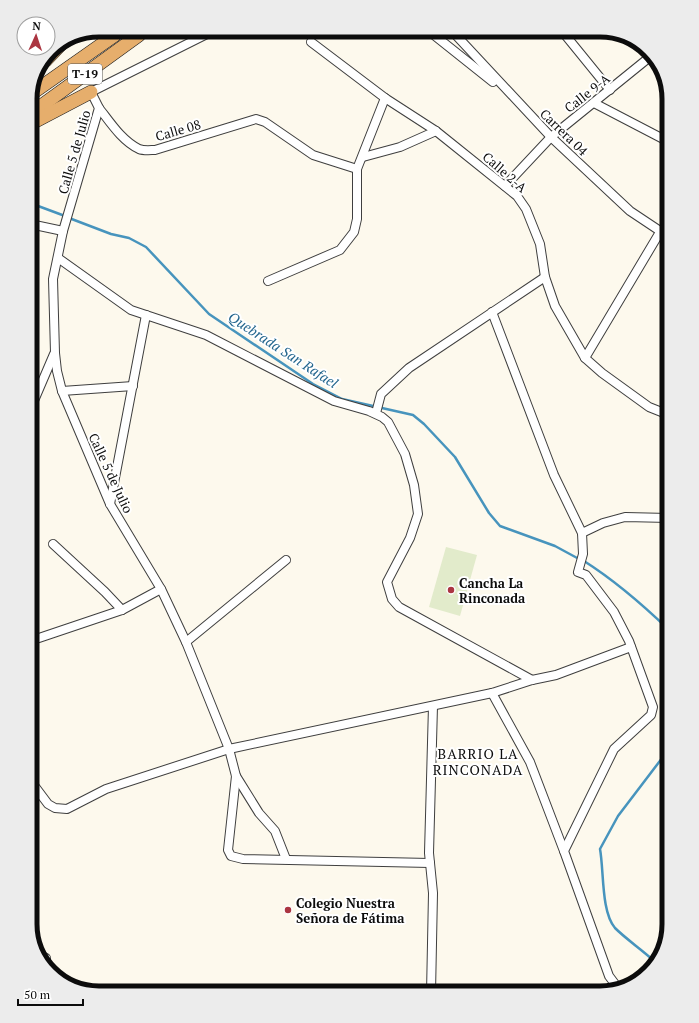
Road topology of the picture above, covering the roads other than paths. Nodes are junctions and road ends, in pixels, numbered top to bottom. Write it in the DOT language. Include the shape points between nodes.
graph roads {
  1 [pos="112,37"];
  2 [pos="136,37"];
  3 [pos="201,37"];
  4 [pos="437,37"];
  5 [pos="458,37"];
  6 [pos="568,37"];
  7 [pos="311,42"];
  8 [pos="647,59"];
  9 [pos="38,89"];
  10 [pos="610,90"];
  11 [pos="91,92"];
  12 [pos="508,93"];
  13 [pos="385,98"];
  14 [pos="594,103"];
  15 [pos="99,108"];
  16 [pos="37,109"];
  17 [pos="37,120"];
  18 [pos="436,131"];
  19 [pos="551,137"];
  20 [pos="662,138"];
  21 [pos="363,157"];
  22 [pos="357,169"];
  23 [pos="505,186"];
  24 [pos="37,225"];
  25 [pos="64,228"];
  26 [pos="660,232"];
  27 [pos="58,258"];
  28 [pos="545,278"];
  29 [pos="268,281"];
  30 [pos="492,312"];
  31 [pos="146,315"];
  32 [pos="54,353"];
  33 [pos="585,358"];
  34 [pos="132,386"];
  35 [pos="62,391"];
  36 [pos="37,393"];
  37 [pos="376,411"];
  38 [pos="662,412"];
  39 [pos="110,504"];
  40 [pos="662,518"];
  41 [pos="582,533"];
  42 [pos="53,544"];
  43 [pos="286,560"];
  44 [pos="161,589"];
  45 [pos="122,610"];
  46 [pos="37,639"];
  47 [pos="186,642"];
  48 [pos="631,648"];
  49 [pos="532,680"];
  50 [pos="492,693"];
  51 [pos="433,706"];
  52 [pos="229,749"];
  53 [pos="236,776"];
  54 [pos="37,789"];
  55 [pos="564,851"];
  56 [pos="286,859"];
  57 [pos="430,864"];
  58 [pos="615,984"];
  59 [pos="431,986"];
  1 -- 9 [label="highway, T-19"];
  2 -- 16 [label="highway, T-19"];
  3 -- 11 [label="street"];
  4 -- 12 [label="street"];
  5 -- 12 [label="street, Carrera 04"];
  6 -- 10 [label="street"];
  7 -- 13 [label="street, Calle 2-A"];
  8 -- 10 [label="street, Calle 9-A"];
  10 -- 14 [label="street, Calle 9-A"];
  11 -- 15 [label="street, Calle 5 de Julio"];
  11 -- 17 [label="highway"];
  12 -- 19 [label="street, Carrera 04"];
  13 -- 18 [label="street, Calle 2-A"];
  13 -- 21 [label="street"];
  14 -- 19 [label="street, Calle 9-A"];
  14 -- 20 [label="street"];
  15 -- 22 [label="street, Calle 08" via="120,133 140,149 155,150 256,119 265,122 313,155"];
  15 -- 25 [label="street, Calle 5 de Julio"];
  18 -- 21 [label="street" via="400,147"];
  18 -- 23 [label="street, Calle 2-A"];
  19 -- 23 [label="street, Calle 9-A"];
  19 -- 26 [label="street, Carrera 04" via="630,211"];
  21 -- 22 [label="street"];
  22 -- 29 [label="street" via="357,219 354,232 348,240 340,250"];
  23 -- 28 [label="street, Calle 2-A" via="526,209 540,244"];
  24 -- 25 [label="street"];
  25 -- 27 [label="street, Calle 5 de Julio"];
  26 -- 33 [label="street"];
  27 -- 31 [label="street" via="131,310"];
  27 -- 32 [label="street, Calle 5 de Julio" via="53,279"];
  28 -- 30 [label="street"];
  28 -- 33 [label="street, Calle 2-A" via="555,306"];
  30 -- 37 [label="street" via="409,368 381,394"];
  30 -- 41 [label="street" via="554,475"];
  31 -- 34 [label="street"];
  31 -- 37 [label="street" via="206,335 334,401"];
  32 -- 35 [label="street, Calle 5 de Julio"];
  32 -- 36 [label="street"];
  33 -- 38 [label="street, Calle 2-A" via="649,407"];
  34 -- 35 [label="street"];
  34 -- 39 [label="street"];
  35 -- 39 [label="street, Calle 5 de Julio"];
  37 -- 49 [label="street" via="388,422 405,454 414,485 418,514 410,538 388,582 392,599 399,607"];
  39 -- 44 [label="street, Calle 5 de Julio"];
  40 -- 41 [label="street" via="625,516"];
  41 -- 48 [label="street" via="583,554 578,572 586,575 614,612"];
  42 -- 45 [label="street"];
  43 -- 47 [label="street"];
  44 -- 45 [label="street"];
  44 -- 47 [label="street, Calle 5 de Julio"];
  45 -- 46 [label="street"];
  47 -- 52 [label="street, Calle 5 de Julio"];
  48 -- 49 [label="street" via="556,675"];
  48 -- 55 [label="street" via="652,702 651,715 614,749"];
  49 -- 50 [label="street"];
  50 -- 51 [label="street"];
  50 -- 55 [label="street" via="530,762"];
  51 -- 52 [label="street"];
  51 -- 57 [label="street"];
  52 -- 53 [label="street, Calle 5 de Julio"];
  52 -- 54 [label="street" via="106,789 73,806 61,809 48,804"];
  53 -- 56 [label="street" via="259,813 275,831"];
  53 -- 56 [label="street, Calle 5 de Julio" via="228,850 231,856"];
  55 -- 58 [label="street" via="609,976"];
  56 -- 57 [label="street"];
  57 -- 59 [label="street" via="433,893"];
}
